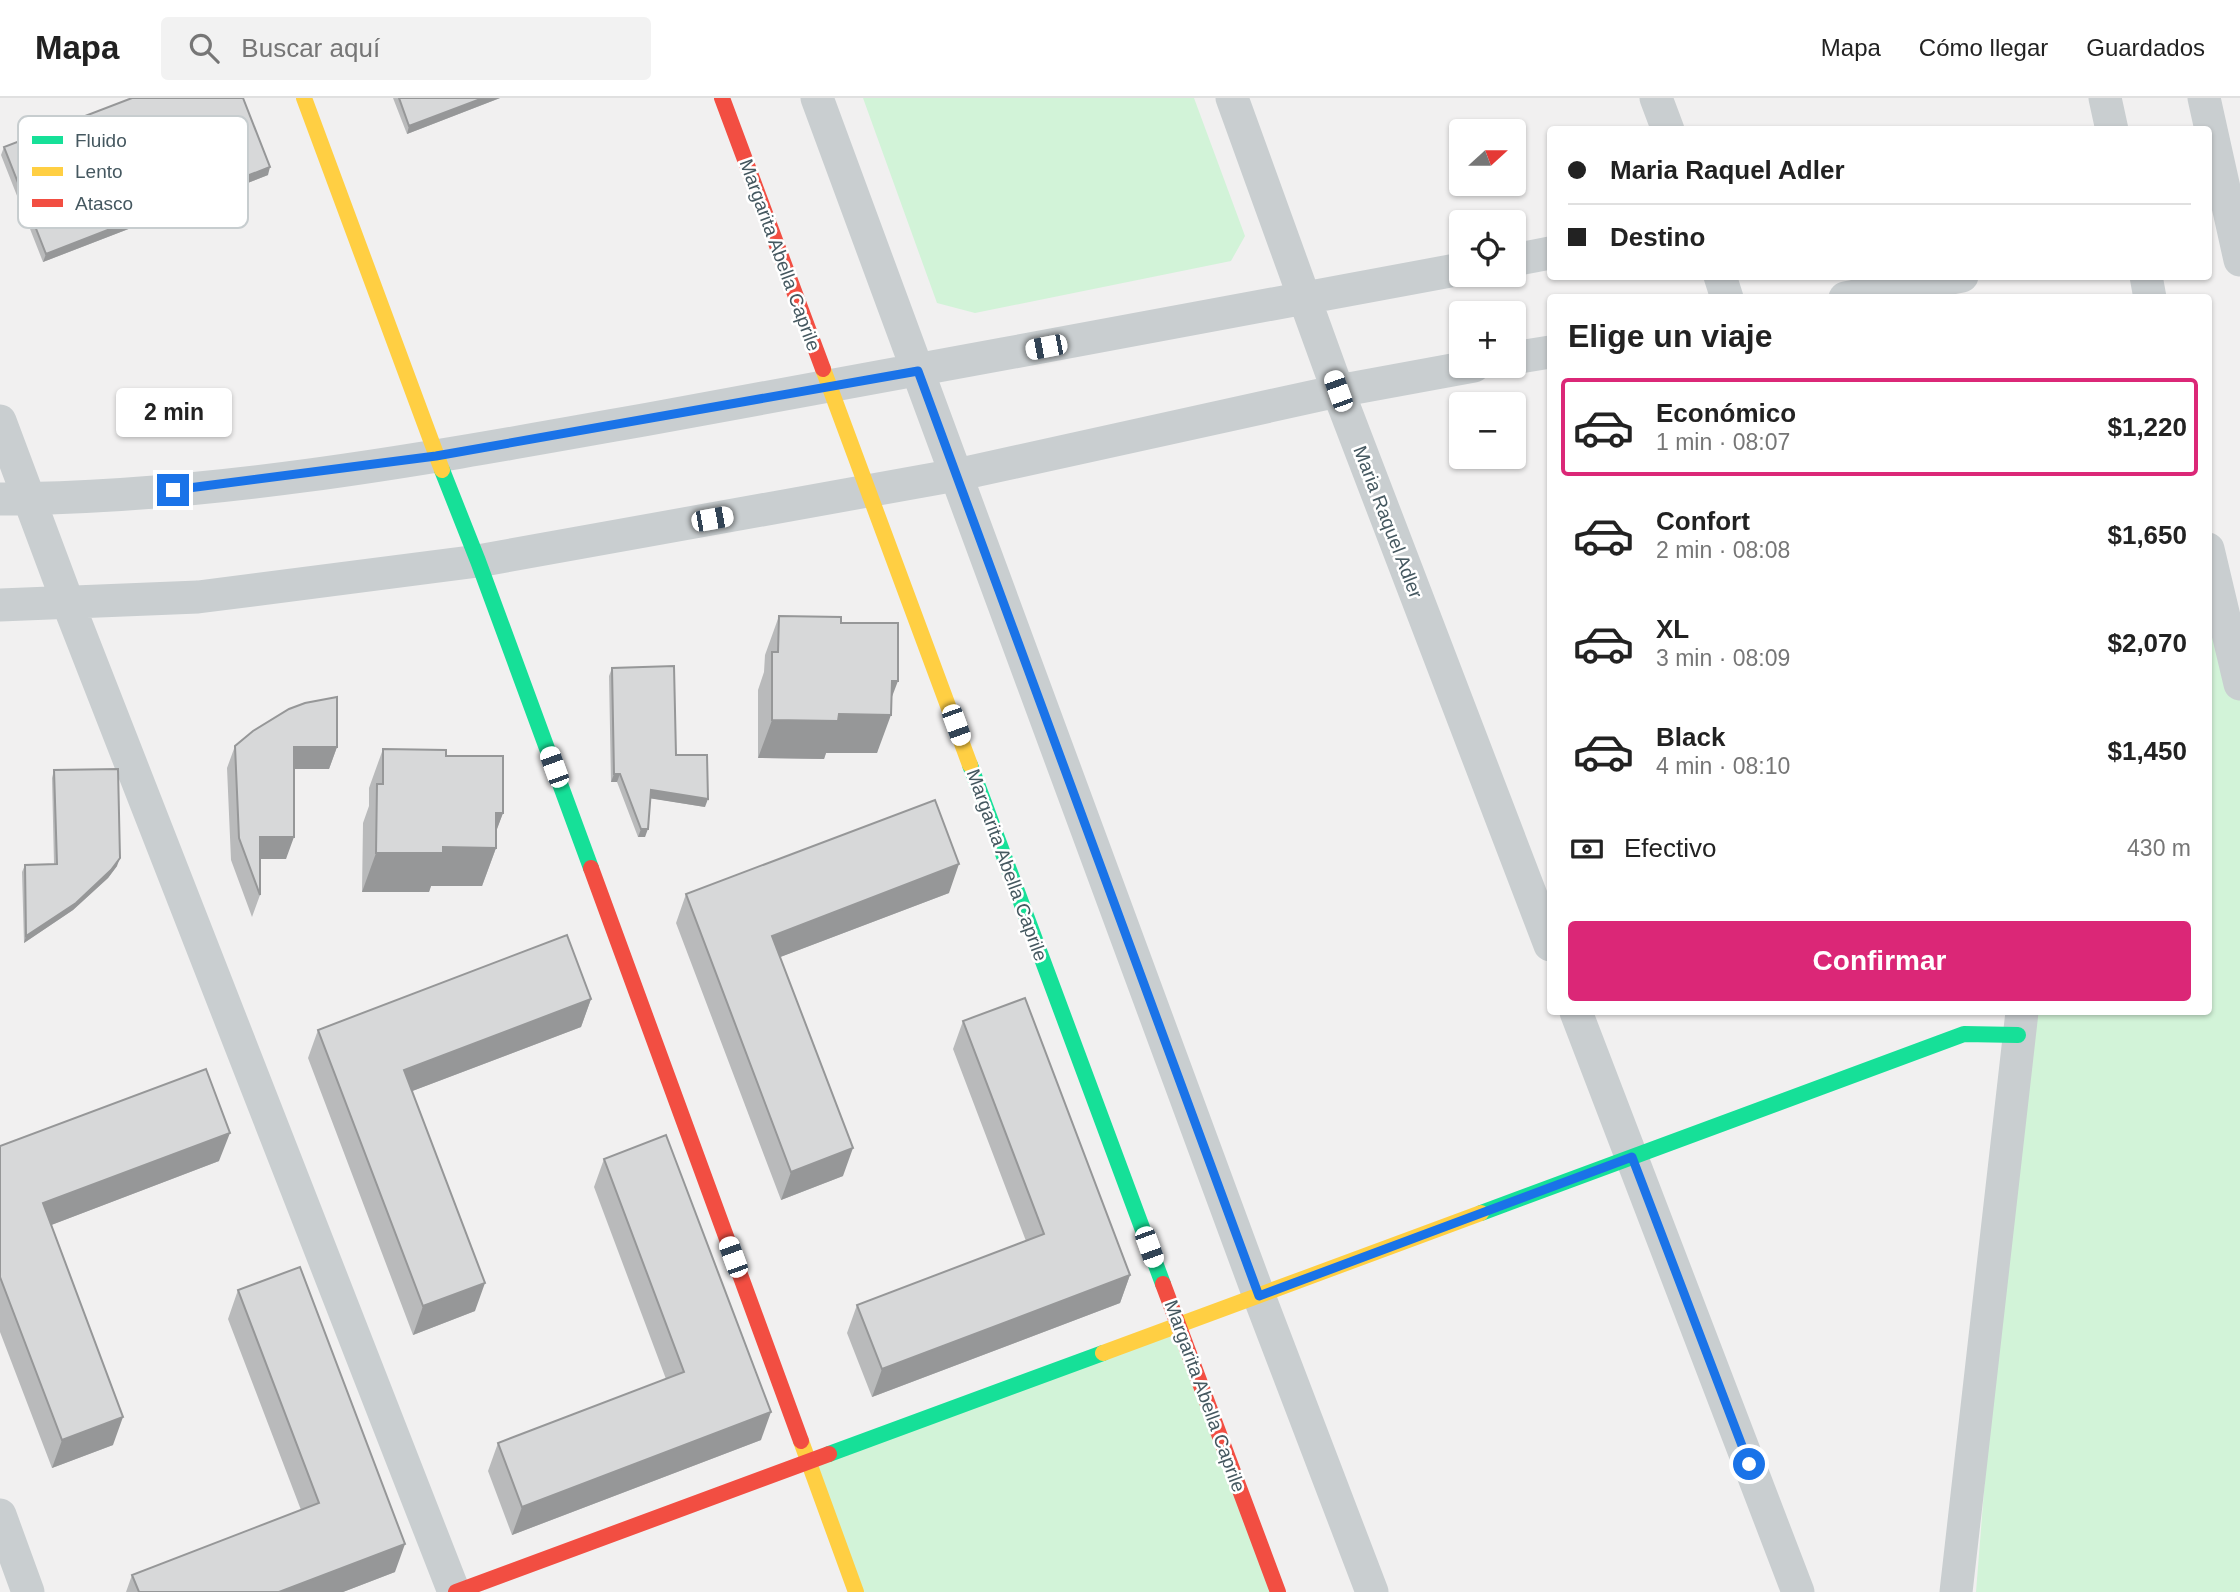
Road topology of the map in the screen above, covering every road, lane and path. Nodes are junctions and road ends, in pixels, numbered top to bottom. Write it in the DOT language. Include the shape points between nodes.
graph roads {
  1 [pos="304,98"];
  2 [pos="722,98"];
  3 [pos="817,98"];
  4 [pos="1231,98"];
  5 [pos="1656,98"];
  6 [pos="2105,98"];
  7 [pos="1666,126"];
  8 [pos="2111,126"];
  9 [pos="2212,173"];
  10 [pos="2220,228"];
  11 [pos="1547,254"];
  12 [pos="1526,258"];
  13 [pos="2240,260"];
  14 [pos="1449,271"];
  15 [pos="1941,280"];
  16 [pos="1867,294"];
  17 [pos="1304,298"];
  18 [pos="1547,352"];
  19 [pos="1526,356"];
  20 [pos="918,371"];
  21 [pos="1449,371"];
  22 [pos="829,387"];
  23 [pos="1338,391"];
  24 [pos="0,421"];
  25 [pos="436,456"];
  26 [pos="956,475"];
  27 [pos="869,491"];
  28 [pos="14,499"];
  29 [pos="478,561"];
  30 [pos="2212,567"];
  31 [pos="68,603"];
  32 [pos="0,605"];
  33 [pos="2240,684"];
  34 [pos="1547,936"];
  35 [pos="1577,1015"];
  36 [pos="2020,1023"];
  37 [pos="1632,1157"];
  38 [pos="1259,1296"];
  39 [pos="1178,1325"];
  40 [pos="808,1464"];
  41 [pos="0,1516"];
  42 [pos="28,1592"];
  43 [pos="455,1592"];
  44 [pos="856,1592"];
  45 [pos="1278,1592"];
  46 [pos="1373,1592"];
  47 [pos="1798,1592"];
  48 [pos="1956,1592"];
  1 -- 25 [label="street"];
  2 -- 22 [label="street, Margarita Abella Caprile"];
  3 -- 20 [label="street"];
  4 -- 17 [label="street, Maria Raquel Adler"];
  5 -- 7 [label="street"];
  6 -- 8 [label="street"];
  9 -- 10 [label="street"];
  10 -- 13 [label="street"];
  11 -- 12 [label="street"];
  14 -- 17 [label="street"];
  15 -- 16 [label="street"];
  17 -- 20 [label="street"];
  17 -- 23 [label="street, Maria Raquel Adler"];
  18 -- 19 [label="street"];
  20 -- 22 [label="street"];
  20 -- 26 [label="street"];
  21 -- 23 [label="street"];
  22 -- 25 [label="street"];
  22 -- 27 [label="street, Margarita Abella Caprile"];
  23 -- 26 [label="street"];
  23 -- 34 [label="street, Maria Raquel Adler"];
  24 -- 28 [label="street"];
  25 -- 28 [label="street" via="197,489"];
  25 -- 29 [label="street"];
  26 -- 27 [label="street"];
  26 -- 38 [label="street"];
  27 -- 29 [label="street"];
  27 -- 39 [label="street, Margarita Abella Caprile"];
  28 -- 31 [label="street"];
  29 -- 31 [label="street" via="198,597"];
  29 -- 40 [label="street"];
  30 -- 33 [label="street"];
  31 -- 32 [label="street"];
  31 -- 43 [label="street"];
  35 -- 37 [label="street"];
  36 -- 37 [label="street" via="1964,1034"];
  36 -- 48 [label="street"];
  37 -- 38 [label="street"];
  37 -- 47 [label="street"];
  38 -- 39 [label="street"];
  38 -- 46 [label="street"];
  39 -- 40 [label="street"];
  39 -- 45 [label="street, Margarita Abella Caprile"];
  40 -- 43 [label="street"];
  40 -- 44 [label="street"];
  41 -- 42 [label="street"];
}
